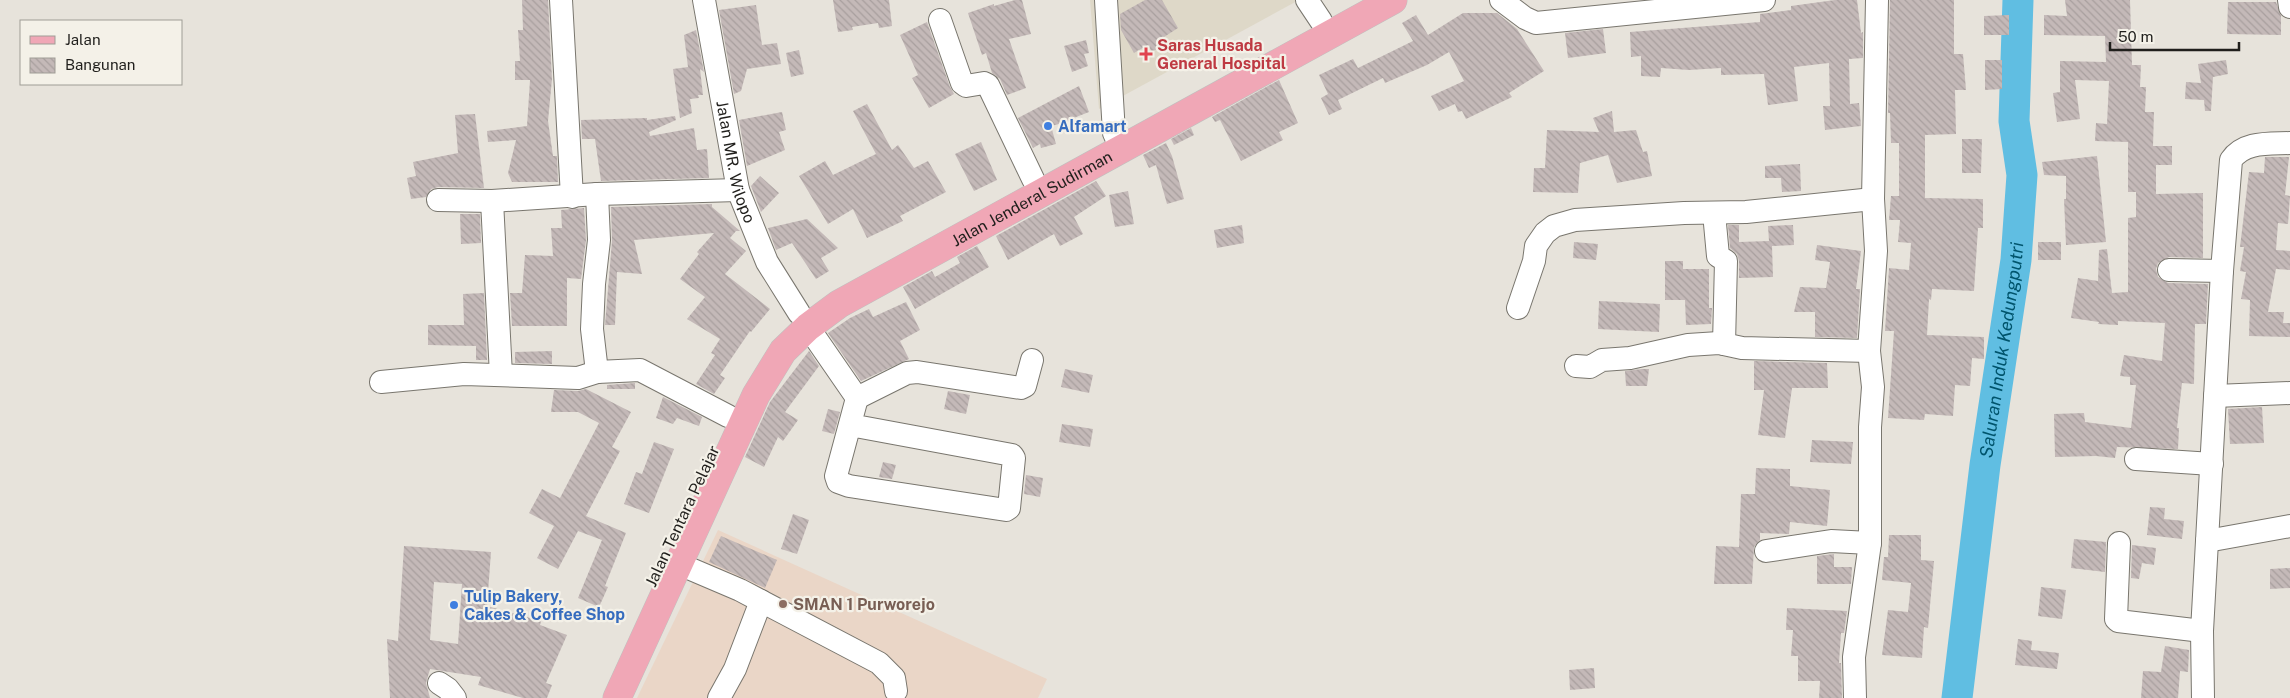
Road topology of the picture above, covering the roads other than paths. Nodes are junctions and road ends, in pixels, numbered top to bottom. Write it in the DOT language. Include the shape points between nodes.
graph roads {
  1 [pos="561,0"];
  2 [pos="704,0"];
  3 [pos="1106,0"];
  4 [pos="1358,0"];
  5 [pos="1393,0"];
  6 [pos="1501,0"];
  7 [pos="1764,0"];
  8 [pos="1878,0"];
  9 [pos="2289,0"];
  10 [pos="2290,7"];
  11 [pos="940,20"];
  12 [pos="1322,22"];
  13 [pos="1117,141"];
  14 [pos="2290,143"];
  15 [pos="1033,179"];
  16 [pos="738,190"];
  17 [pos="597,194"];
  18 [pos="572,197"];
  19 [pos="1873,199"];
  20 [pos="438,200"];
  21 [pos="492,200"];
  22 [pos="1714,213"];
  23 [pos="2169,270"];
  24 [pos="2222,271"];
  25 [pos="1518,308"];
  26 [pos="803,320"];
  27 [pos="778,344"];
  28 [pos="1724,344"];
  29 [pos="1869,351"];
  30 [pos="1032,360"];
  31 [pos="1576,366"];
  32 [pos="597,372"];
  33 [pos="500,375"];
  34 [pos="381,382"];
  35 [pos="2290,393"];
  36 [pos="2215,396"];
  37 [pos="857,398"];
  38 [pos="728,416"];
  39 [pos="850,425"];
  40 [pos="2136,458"];
  41 [pos="2212,464"];
  42 [pos="2290,526"];
  43 [pos="2207,541"];
  44 [pos="1870,542"];
  45 [pos="2119,543"];
  46 [pos="1766,551"];
  47 [pos="679,564"];
  48 [pos="761,601"];
  49 [pos="2202,631"];
  50 [pos="439,682"];
  51 [pos="896,691"];
  52 [pos="455,698"];
  53 [pos="599,698"];
  54 [pos="617,698"];
  55 [pos="719,698"];
  56 [pos="1855,698"];
  57 [pos="2203,698"];
  1 -- 18 [label="street"];
  2 -- 16 [label="street, Jalan MR. Wilopo"];
  3 -- 13 [label="street"];
  4 -- 12 [label="main road, Jalan Jenderal Sudirman"];
  5 -- 12 [label="main road, Jalan Jenderal Sudirman"];
  6 -- 7 [label="street" via="1536,23"];
  8 -- 19 [label="street"];
  9 -- 10 [label="street"];
  11 -- 15 [label="street" via="962,83 966,86 988,85"];
  12 -- 13 [label="main road, Jalan Jenderal Sudirman"];
  13 -- 15 [label="main road, Jalan Jenderal Sudirman"];
  13 -- 26 [label="main road, Jalan Jenderal Sudirman" via="839,304"];
  14 -- 24 [label="street" via="2246,147 2236,152 2231,160"];
  15 -- 26 [label="main road, Jalan Jenderal Sudirman" via="830,291"];
  16 -- 17 [label="street"];
  16 -- 26 [label="street, Jalan MR. Wilopo" via="767,262"];
  17 -- 18 [label="street"];
  17 -- 32 [label="street" via="599,240 592,329"];
  18 -- 21 [label="street"];
  19 -- 22 [label="street"];
  19 -- 29 [label="street" via="1876,251"];
  20 -- 21 [label="street"];
  21 -- 33 [label="street"];
  22 -- 25 [label="street" via="1575,220 1554,226 1536,246"];
  22 -- 28 [label="street" via="1718,256 1726,261"];
  23 -- 24 [label="street"];
  24 -- 36 [label="street"];
  26 -- 27 [label="main road, Jalan Jenderal Sudirman"];
  26 -- 37 [label="street, Jalan MR. Wilopo"];
  27 -- 38 [label="main road, Jalan Tentara Pelajar" via="761,353"];
  27 -- 47 [label="main road, Jalan Tentara Pelajar"];
  28 -- 29 [label="street" via="1742,348"];
  28 -- 31 [label="street" via="1688,345 1630,358 1602,360 1590,367"];
  29 -- 44 [label="street" via="1873,388"];
  30 -- 37 [label="street" via="1025,386 1021,388 916,372 907,373"];
  32 -- 33 [label="street" via="578,378"];
  32 -- 38 [label="street" via="640,370"];
  33 -- 34 [label="street" via="464,374"];
  35 -- 36 [label="street"];
  36 -- 41 [label="street"];
  37 -- 39 [label="street"];
  38 -- 53 [label="main road, Jalan Tentara Pelajar"];
  39 -- 39 [label="street" via="1012,455 1009,508 841,483 836,476"];
  40 -- 41 [label="street"];
  41 -- 43 [label="street"];
  42 -- 43 [label="street"];
  43 -- 49 [label="street"];
  44 -- 46 [label="street" via="1832,541"];
  44 -- 56 [label="street" via="1854,657"];
  45 -- 49 [label="street" via="2118,621"];
  47 -- 48 [label="street"];
  47 -- 54 [label="main road, Jalan Tentara Pelajar"];
  48 -- 51 [label="street" via="879,663 894,678"];
  48 -- 55 [label="street" via="735,669"];
  49 -- 57 [label="street"];
  50 -- 52 [label="street"];
}
